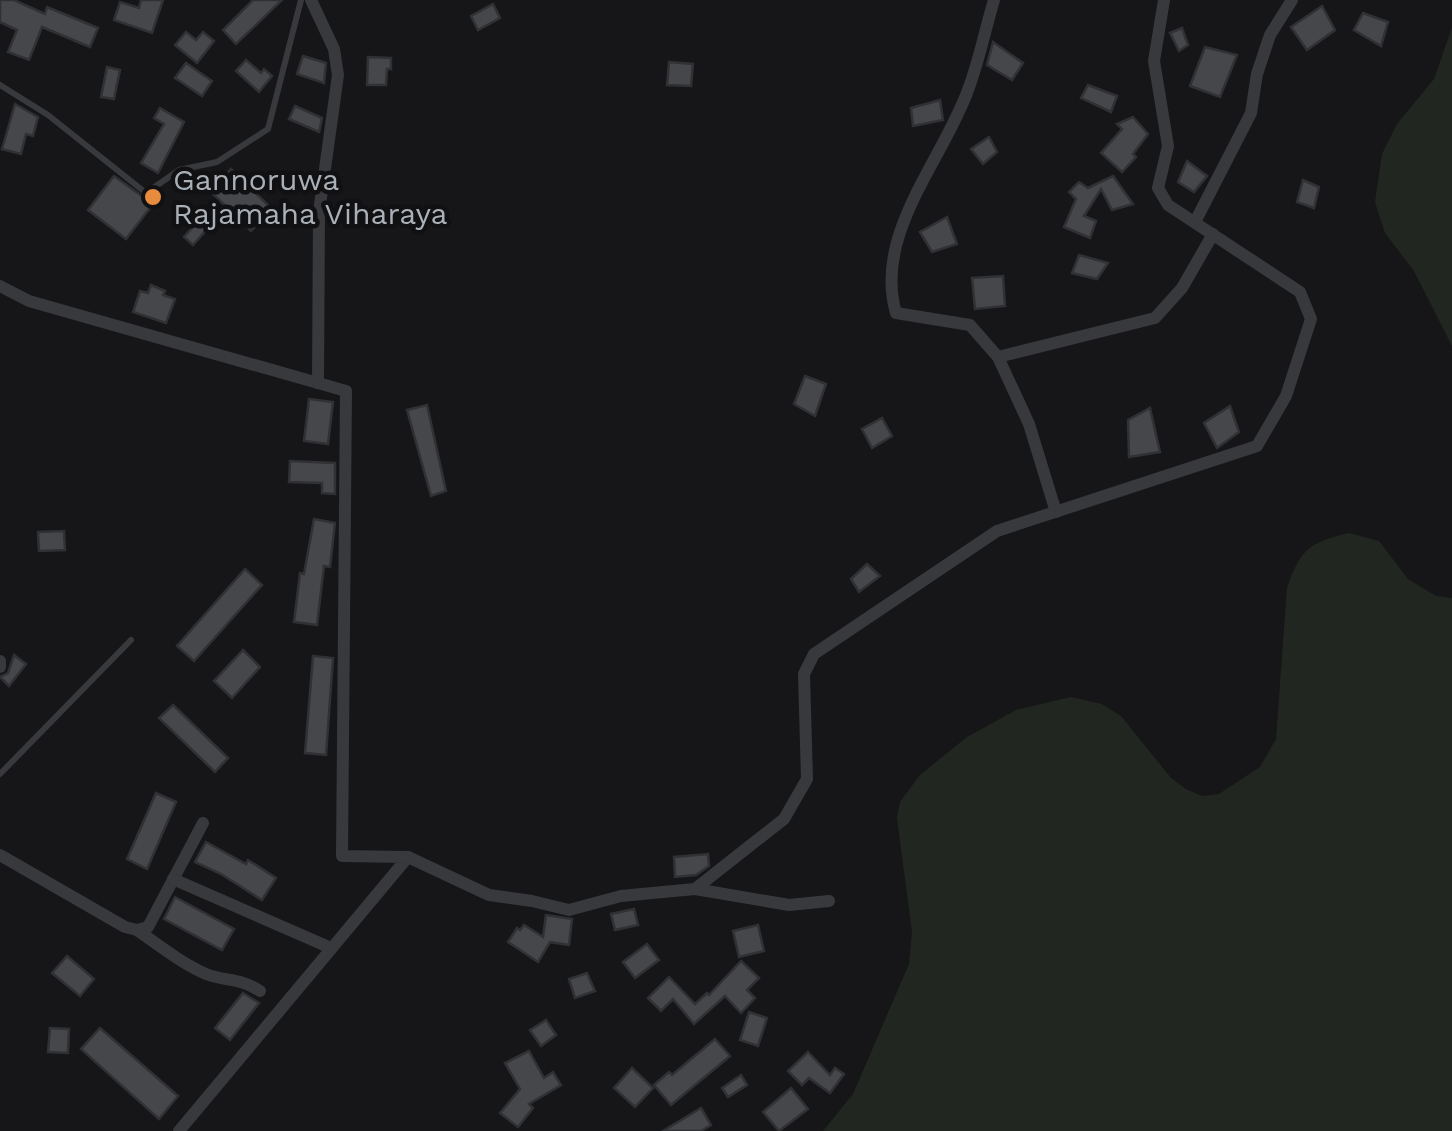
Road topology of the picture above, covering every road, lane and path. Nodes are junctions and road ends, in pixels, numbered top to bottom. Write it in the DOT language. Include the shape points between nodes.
graph roads {
  1 [pos="301,0"];
  2 [pos="311,0"];
  3 [pos="994,0"];
  4 [pos="1164,0"];
  5 [pos="1292,0"];
  6 [pos="0,85"];
  7 [pos="1194,222"];
  8 [pos="1213,234"];
  9 [pos="0,286"];
  10 [pos="998,357"];
  11 [pos="318,384"];
  12 [pos="1056,512"];
  13 [pos="131,640"];
  14 [pos="0,774"];
  15 [pos="202,823"];
  16 [pos="0,855"];
  17 [pos="408,856"];
  18 [pos="173,879"];
  19 [pos="695,888"];
  20 [pos="828,901"];
  21 [pos="138,930"];
  22 [pos="331,948"];
  23 [pos="260,991"];
  24 [pos="179,1131"];
  1 -- 6 [label="lane" via="268,129 217,162 179,170 146,193"];
  2 -- 11 [label="street" via="334,49 338,75 319,212"];
  3 -- 10 [label="street" via="968,90 900,227 890,293 896,313 970,324"];
  4 -- 7 [label="street" via="1154,62 1168,146 1158,188 1168,205"];
  5 -- 7 [label="street" via="1270,35 1251,112"];
  7 -- 8 [label="street"];
  8 -- 10 [label="street" via="1182,288 1155,318"];
  8 -- 12 [label="street" via="1300,292 1311,319 1286,396 1258,446"];
  9 -- 11 [label="street"];
  10 -- 12 [label="street" via="1029,424"];
  11 -- 17 [label="street" via="346,391 342,856"];
  12 -- 19 [label="street" via="996,531 814,654 804,674 807,779 784,819"];
  13 -- 14 [label="lane"];
  15 -- 18 [label="street"];
  16 -- 21 [label="street"];
  17 -- 19 [label="street" via="489,896 569,910"];
  17 -- 22 [label="street"];
  18 -- 21 [label="street" via="148,927"];
  18 -- 22 [label="street"];
  19 -- 20 [label="street" via="789,905"];
  21 -- 23 [label="street" via="186,965"];
  22 -- 24 [label="street"];
}
